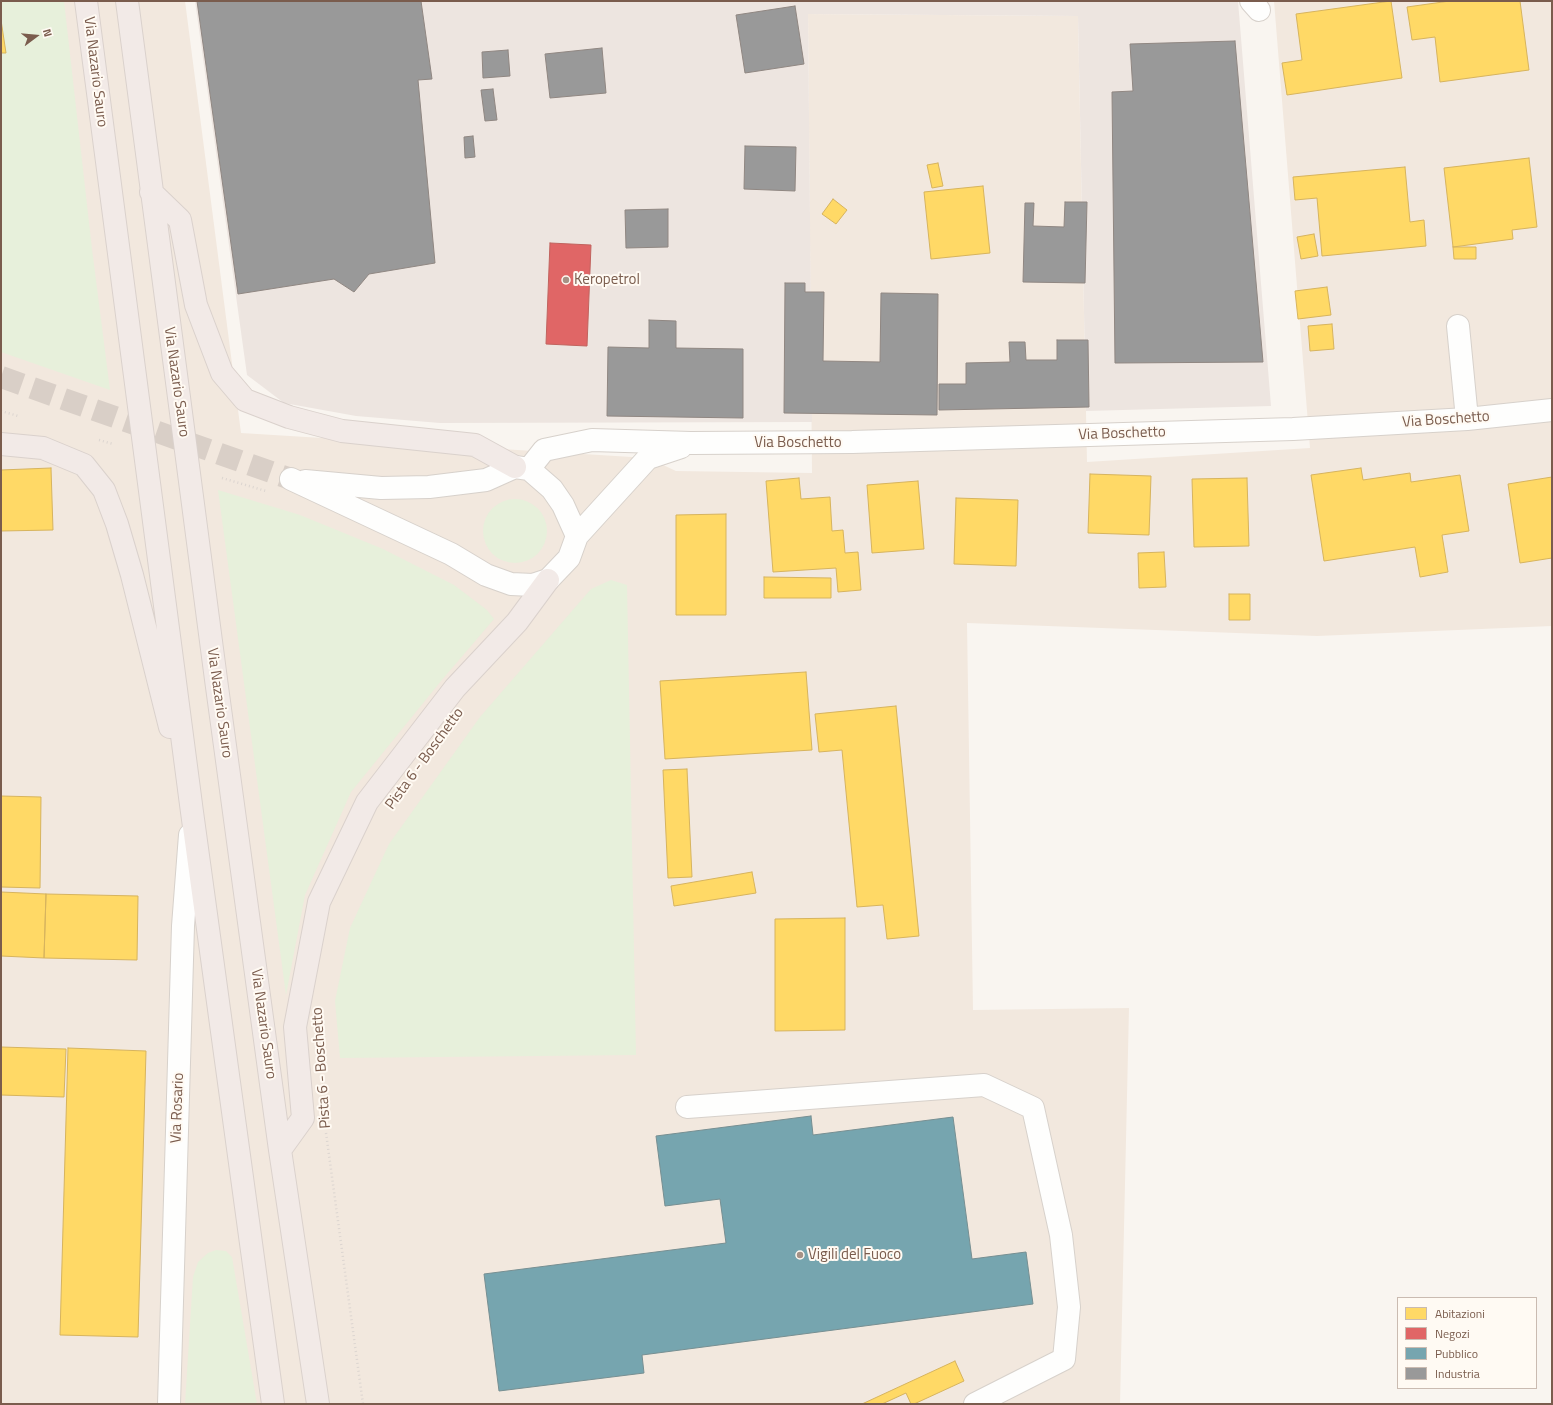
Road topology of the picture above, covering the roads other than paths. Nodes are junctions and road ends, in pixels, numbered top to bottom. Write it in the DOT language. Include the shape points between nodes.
graph roads {
  1 [pos="86,1"];
  2 [pos="127,1"];
  3 [pos="151,192"];
  4 [pos="1458,326"];
  5 [pos="1552,410"];
  6 [pos="1467,419"];
  7 [pos="691,443"];
  8 [pos="1,444"];
  9 [pos="522,468"];
  10 [pos="577,536"];
  11 [pos="548,580"];
  12 [pos="192,812"];
  13 [pos="687,1107"];
  14 [pos="280,1150"];
  15 [pos="169,1404"];
  16 [pos="273,1404"];
  17 [pos="318,1404"];
  18 [pos="975,1404"];
  1 -- 12 [label="highway, Via Nazario Sauro"];
  2 -- 3 [label="highway, Via Nazario Sauro"];
  3 -- 9 [label="highway" via="180,220 196,305 222,374 245,400 289,417 342,431 476,445"];
  3 -- 14 [label="highway, Via Nazario Sauro"];
  4 -- 6 [label="street"];
  5 -- 6 [label="street, Via Boschetto"];
  6 -- 7 [label="street, Via Boschetto" via="1293,429 891,441"];
  7 -- 9 [label="street, Via Boschetto" via="592,440 544,450"];
  7 -- 10 [label="street" via="648,458"];
  8 -- 12 [label="highway" via="43,448 84,465 104,490 132,575"];
  9 -- 10 [label="street" via="552,488"];
  9 -- 11 [label="street" via="486,480 429,487 381,488 291,479 451,554 486,575 512,584 533,585"];
  10 -- 11 [label="street" via="569,558"];
  11 -- 14 [label="highway" via="517,622 455,688 367,802 319,902 295,1027 303,1118"];
  12 -- 15 [label="street, Via Rosario" via="183,926"];
  12 -- 16 [label="highway, Via Nazario Sauro"];
  13 -- 18 [label="street" via="984,1085 1033,1108 1061,1242 1069,1307 1064,1359"];
  14 -- 17 [label="highway, Via Nazario Sauro"];
}
